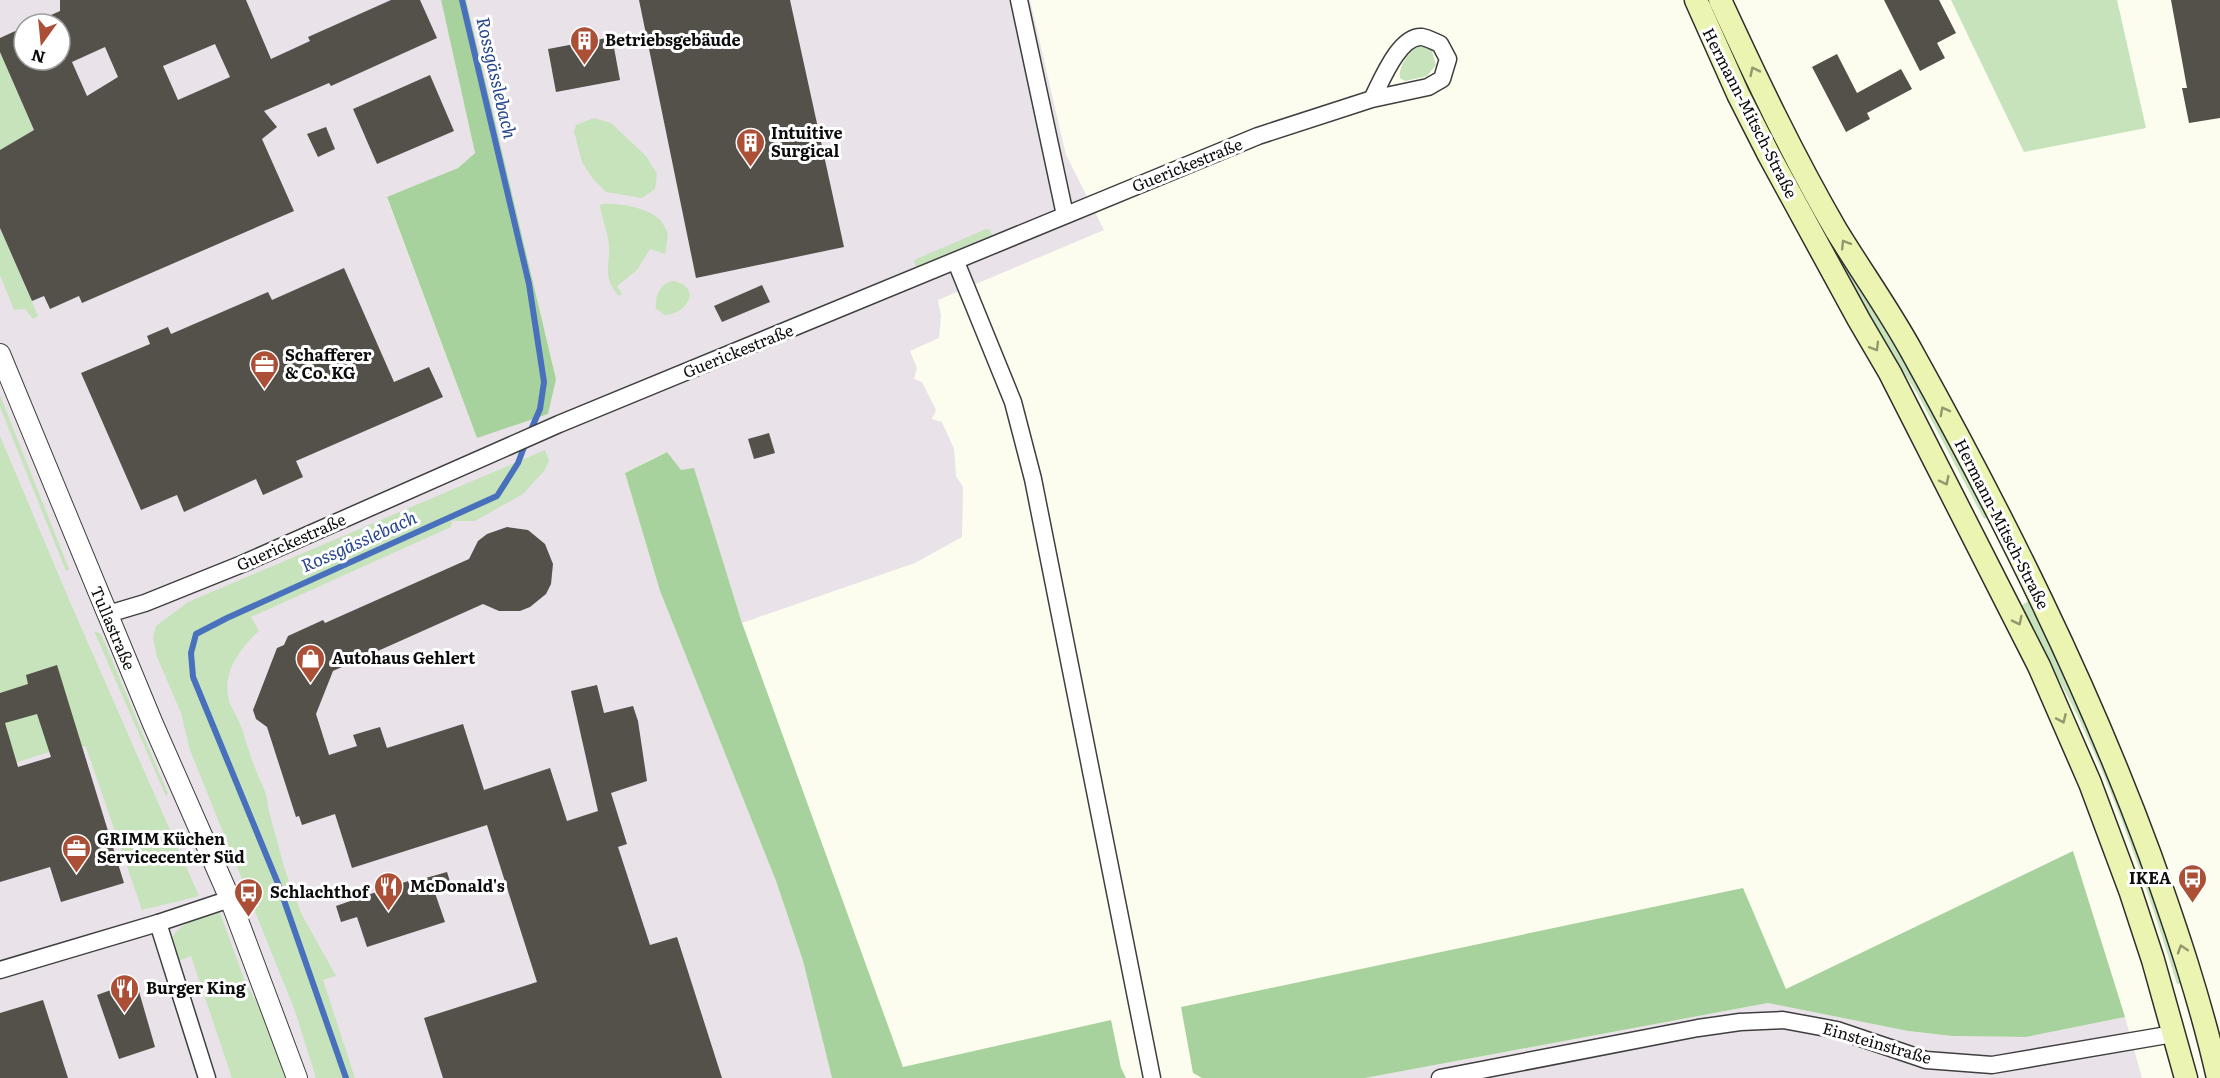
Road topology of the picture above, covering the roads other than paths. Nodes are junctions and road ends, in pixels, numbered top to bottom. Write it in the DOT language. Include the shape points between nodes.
graph roads {
  1 [pos="1019,0"];
  2 [pos="1695,0"];
  3 [pos="1720,0"];
  4 [pos="1372,99"];
  5 [pos="1065,215"];
  6 [pos="956,262"];
  7 [pos="0,354"];
  8 [pos="2022,563"];
  9 [pos="1995,578"];
  10 [pos="108,614"];
  11 [pos="230,899"];
  12 [pos="158,923"];
  13 [pos="0,970"];
  14 [pos="2206,1028"];
  15 [pos="2173,1034"];
  16 [pos="207,1078"];
  17 [pos="297,1078"];
  18 [pos="1152,1078"];
  19 [pos="1440,1078"];
  20 [pos="2186,1078"];
  21 [pos="2218,1078"];
  1 -- 5 [label="street"];
  2 -- 9 [label="main road, Hermann-Mitsch-Straße, one-way" via="1769,155 1890,373"];
  8 -- 3 [label="main road, Hermann-Mitsch-Straße, one-way" via="1910,349 1809,179"];
  4 -- 4 [label="street, Guerickestraße" via="1408,40 1421,37 1440,44 1448,59 1442,79 1428,87"];
  4 -- 5 [label="street, Guerickestraße" via="1258,136"];
  5 -- 6 [label="street, Guerickestraße"];
  6 -- 10 [label="street, Guerickestraße" via="544,430 242,564"];
  6 -- 18 [label="street" via="1013,402 1033,479"];
  7 -- 10 [label="street, Tullastraße"];
  8 -- 9 [label="main road"];
  14 -- 8 [label="main road, Hermann-Mitsch-Straße, one-way" via="2128,799 2094,714"];
  9 -- 15 [label="main road, Hermann-Mitsch-Straße, one-way" via="2090,783 2132,893"];
  10 -- 11 [label="street, Tullastraße"];
  11 -- 12 [label="street"];
  11 -- 17 [label="street, Tullastraße"];
  12 -- 13 [label="street"];
  12 -- 16 [label="street"];
  14 -- 15 [label="main road"];
  14 -- 21 [label="main road, Hermann-Mitsch-Straße"];
  15 -- 19 [label="street, Einsteinstraße" via="1992,1065 1926,1060 1837,1030 1783,1020 1740,1022"];
  15 -- 20 [label="main road, Hermann-Mitsch-Straße"];
}
